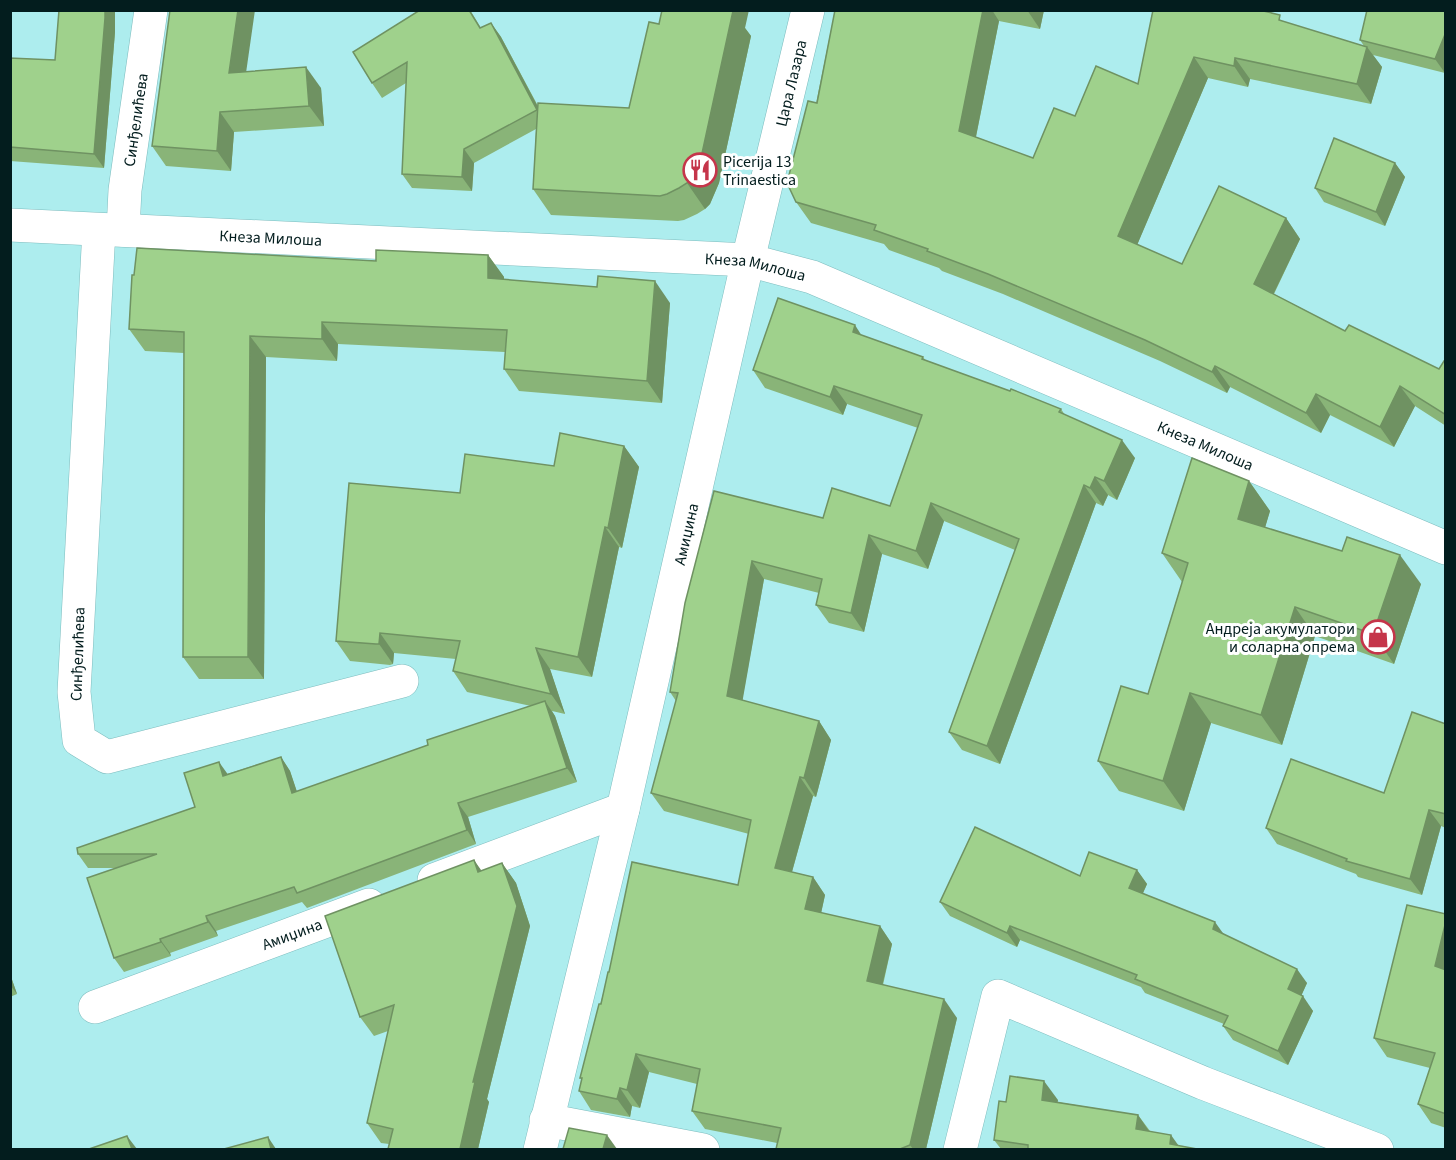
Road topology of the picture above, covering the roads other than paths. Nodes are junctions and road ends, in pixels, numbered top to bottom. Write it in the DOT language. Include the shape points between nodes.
graph roads {
  1 [pos="151,10"];
  2 [pos="808,10"];
  3 [pos="10,225"];
  4 [pos="111,230"];
  5 [pos="748,260"];
  6 [pos="1446,548"];
  7 [pos="402,681"];
  8 [pos="623,809"];
  9 [pos="95,1007"];
  10 [pos="543,1135"];
  11 [pos="703,1149"];
  12 [pos="960,1149"];
  13 [pos="1377,1149"];
  1 -- 4 [label="street, Синђелићева" via="125,190"];
  2 -- 5 [label="street, Цара Лазара"];
  3 -- 4 [label="street, Кнеза Милоша"];
  4 -- 5 [label="street, Кнеза Милоша"];
  4 -- 7 [label="street, Синђелићева" via="74,692 79,740 107,757"];
  5 -- 6 [label="street, Кнеза Милоша" via="812,277"];
  5 -- 8 [label="street, Амиџина"];
  8 -- 9 [label="street, Амиџина"];
  8 -- 10 [label="street, Амиџина"];
  10 -- 11 [label="street"];
  12 -- 13 [label="street" via="998,996 1203,1083"];
}
